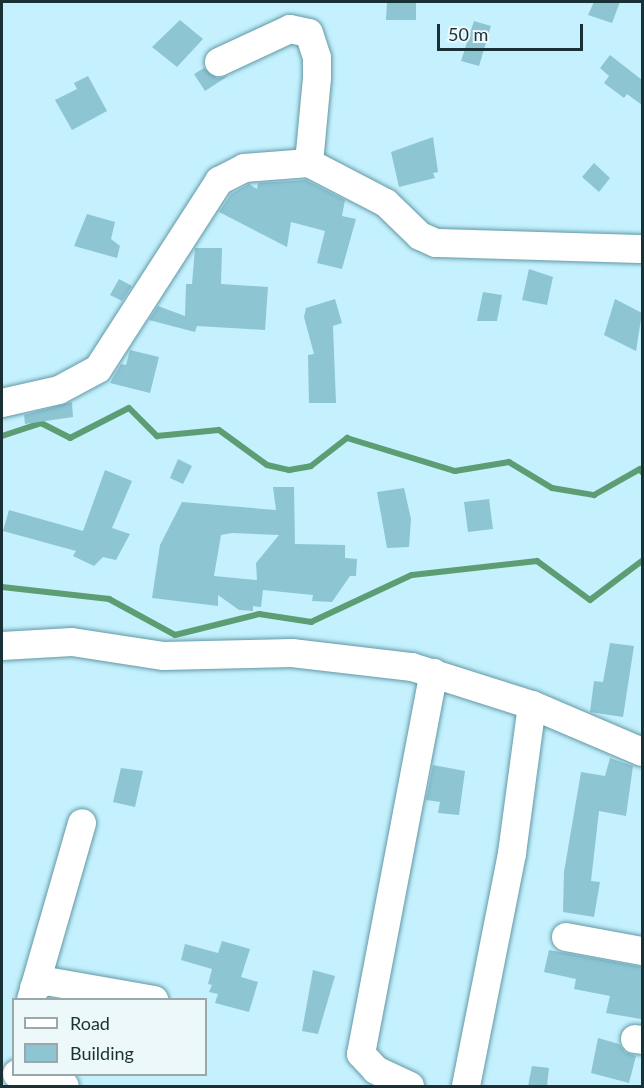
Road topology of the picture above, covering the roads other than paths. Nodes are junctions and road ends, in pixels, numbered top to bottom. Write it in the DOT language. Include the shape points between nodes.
graph roads {
  1 [pos="219,62"];
  2 [pos="309,163"];
  3 [pos="642,249"];
  4 [pos="2,403"];
  5 [pos="2,646"];
  6 [pos="434,673"];
  7 [pos="532,705"];
  8 [pos="642,752"];
  9 [pos="82,823"];
  10 [pos="566,937"];
  11 [pos="642,951"];
  12 [pos="32,994"];
  13 [pos="148,998"];
  14 [pos="25,1076"];
  15 [pos="65,1086"];
  16 [pos="410,1086"];
  17 [pos="466,1086"];
  1 -- 2 [label="street" via="290,29 309,33 317,78"];
  2 -- 3 [label="street" via="386,203 429,241 475,246"];
  2 -- 4 [label="street" via="244,168 219,181 98,369 59,390"];
  5 -- 6 [label="street" via="72,642 164,656 302,654"];
  6 -- 7 [label="street"];
  6 -- 16 [label="street" via="361,1054 376,1070"];
  7 -- 8 [label="street"];
  7 -- 17 [label="street" via="512,853"];
  9 -- 12 [label="street"];
  10 -- 11 [label="street"];
  12 -- 13 [label="street" via="46,981"];
  14 -- 15 [label="street"];
}
